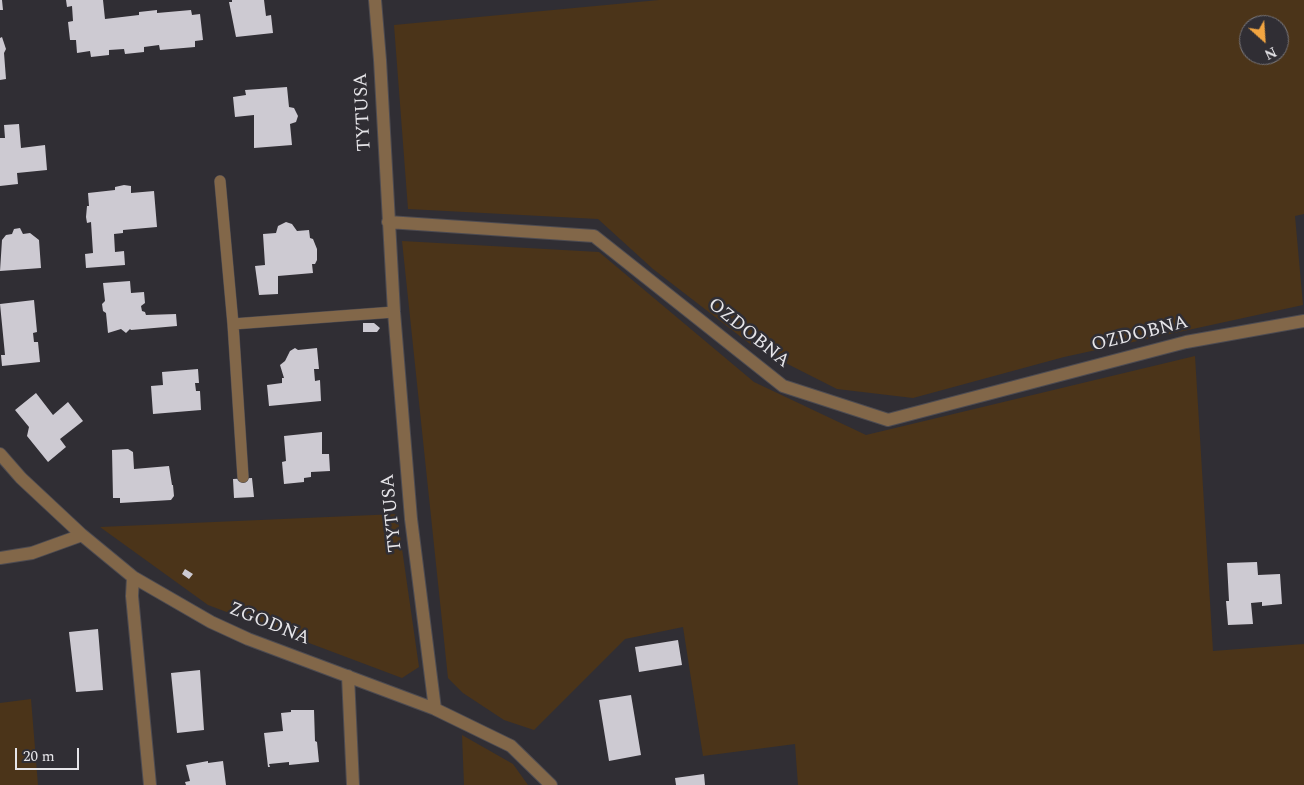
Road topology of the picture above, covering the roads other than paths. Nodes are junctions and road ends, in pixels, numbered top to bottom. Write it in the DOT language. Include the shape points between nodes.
graph roads {
  1 [pos="375,0"];
  2 [pos="220,181"];
  3 [pos="388,222"];
  4 [pos="394,312"];
  5 [pos="1304,321"];
  6 [pos="233,324"];
  7 [pos="0,454"];
  8 [pos="243,477"];
  9 [pos="82,535"];
  10 [pos="0,558"];
  11 [pos="132,576"];
  12 [pos="348,676"];
  13 [pos="435,710"];
  14 [pos="150,785"];
  15 [pos="353,785"];
  16 [pos="551,785"];
  1 -- 3 [label="street, TYTUSA"];
  2 -- 6 [label="lane"];
  3 -- 4 [label="street, TYTUSA"];
  3 -- 5 [label="street, OZDOBNA" via="594,236 783,386 888,420 1186,342"];
  4 -- 6 [label="lane"];
  4 -- 13 [label="street, TYTUSA" via="411,519"];
  6 -- 8 [label="lane"];
  7 -- 9 [label="street, ZGODNA"];
  9 -- 10 [label="street" via="32,553"];
  9 -- 11 [label="street, ZGODNA"];
  11 -- 12 [label="street, ZGODNA" via="248,640"];
  11 -- 14 [label="street"];
  12 -- 13 [label="street, ZGODNA"];
  12 -- 15 [label="street"];
  13 -- 16 [label="street, ZGODNA" via="512,746"];
}
